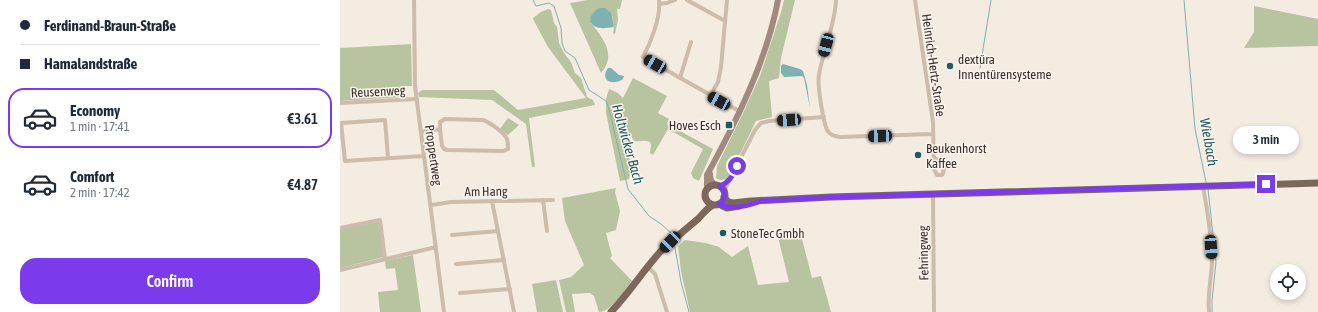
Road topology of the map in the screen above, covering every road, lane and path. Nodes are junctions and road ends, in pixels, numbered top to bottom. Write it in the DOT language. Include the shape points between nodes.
graph roads {
  1 [pos="414,0"];
  2 [pos="675,0"];
  3 [pos="687,0"];
  4 [pos="727,0"];
  5 [pos="778,0"];
  6 [pos="836,0"];
  7 [pos="915,0"];
  8 [pos="659,2"];
  9 [pos="725,21"];
  10 [pos="691,42"];
  11 [pos="680,78"];
  12 [pos="710,96"];
  13 [pos="417,98"];
  14 [pos="340,102"];
  15 [pos="739,111"];
  16 [pos="824,117"];
  17 [pos="440,129"];
  18 [pos="421,132"];
  19 [pos="933,134"];
  20 [pos="424,156"];
  21 [pos="934,157"];
  22 [pos="388,158"];
  23 [pos="710,170"];
  24 [pos="1318,183"];
  25 [pos="1206,186"];
  26 [pos="707,188"];
  27 [pos="721,190"];
  28 [pos="932,194"];
  29 [pos="543,200"];
  30 [pos="553,200"];
  31 [pos="706,200"];
  32 [pos="492,201"];
  33 [pos="761,201"];
  34 [pos="716,204"];
  35 [pos="431,205"];
  36 [pos="692,224"];
  37 [pos="340,228"];
  38 [pos="498,231"];
  39 [pos="547,231"];
  40 [pos="452,235"];
  41 [pos="436,247"];
  42 [pos="385,259"];
  43 [pos="504,260"];
  44 [pos="456,264"];
  45 [pos="648,267"];
  46 [pos="340,270"];
  47 [pos="510,289"];
  48 [pos="460,293"];
  49 [pos="444,312"];
  50 [pos="514,312"];
  51 [pos="611,312"];
  52 [pos="667,312"];
  53 [pos="934,312"];
  54 [pos="1209,312"];
  1 -- 13 [label="street, Proppertweg"];
  2 -- 8 [label="street"];
  3 -- 9 [label="street"];
  4 -- 9 [label="street"];
  5 -- 15 [label="main road" via="764,53"];
  6 -- 16 [label="street" via="818,80"];
  7 -- 19 [label="street, Heinrich-Hertz-Straße"];
  8 -- 11 [label="street" via="653,36 642,57"];
  9 -- 12 [label="street" via="721,67 718,82"];
  10 -- 11 [label="street"];
  11 -- 12 [label="street"];
  12 -- 15 [label="street"];
  13 -- 14 [label="street, Reusenweg"];
  13 -- 18 [label="street, Proppertweg"];
  15 -- 23 [label="main road"];
  16 -- 19 [label="street, Heinrich-Hertz-Straße" via="827,130 833,136"];
  16 -- 27 [label="street" via="761,123 730,180"];
  17 -- 17 [label="street" via="444,149 508,149 507,139 487,121 445,119 440,122"];
  17 -- 18 [label="street"];
  18 -- 20 [label="street, Proppertweg"];
  19 -- 21 [label="street, Heinrich-Hertz-Straße"];
  20 -- 22 [label="street"];
  20 -- 35 [label="street, Proppertweg"];
  22 -- 22 [label="street" via="345,161 341,123 385,120"];
  23 -- 26 [label="main road" via="707,175"];
  23 -- 27 [label="main road" via="711,180"];
  24 -- 25 [label="main road"];
  25 -- 28 [label="main road"];
  25 -- 54 [label="street" via="1212,260"];
  26 -- 27 [label="main road" via="710,186"];
  26 -- 31 [label="main road" via="704,195"];
  27 -- 33 [label="main road" via="728,202"];
  27 -- 34 [label="main road"];
  28 -- 33 [label="main road"];
  28 -- 53 [label="street, Fehringweg"];
  29 -- 30 [label="street, Am Hang"];
  29 -- 32 [label="street, Am Hang"];
  29 -- 39 [label="street"];
  31 -- 34 [label="main road"];
  31 -- 36 [label="main road"];
  32 -- 35 [label="street, Am Hang"];
  32 -- 38 [label="street"];
  33 -- 34 [label="main road" via="731,208"];
  34 -- 36 [label="main road" via="707,208"];
  35 -- 41 [label="street, Proppertweg"];
  36 -- 45 [label="main road" via="673,239"];
  37 -- 42 [label="street" via="380,220"];
  38 -- 40 [label="street"];
  38 -- 43 [label="street"];
  41 -- 42 [label="street"];
  41 -- 49 [label="street, Proppertweg"];
  42 -- 46 [label="street"];
  43 -- 44 [label="street"];
  43 -- 47 [label="street"];
  45 -- 51 [label="main road"];
  45 -- 52 [label="street" via="655,274"];
  47 -- 48 [label="street"];
  47 -- 50 [label="street"];
}
